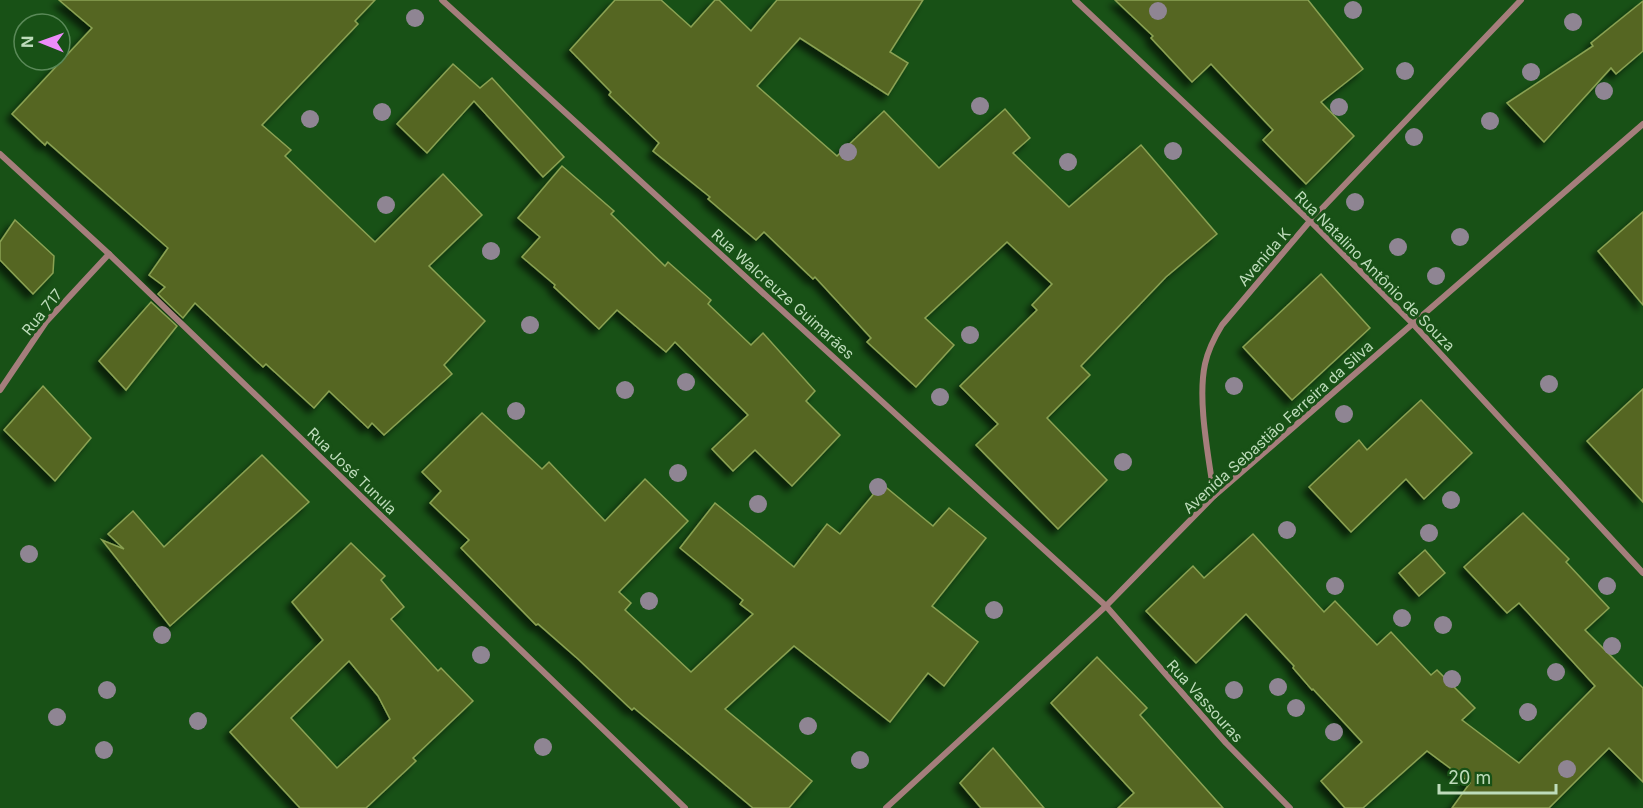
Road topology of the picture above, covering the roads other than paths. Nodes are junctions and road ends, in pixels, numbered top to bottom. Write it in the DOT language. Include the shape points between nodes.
graph roads {
  1 [pos="442,0"];
  2 [pos="1075,0"];
  3 [pos="1521,0"];
  4 [pos="1643,124"];
  5 [pos="0,154"];
  6 [pos="1310,221"];
  7 [pos="109,254"];
  8 [pos="1413,324"];
  9 [pos="0,390"];
  10 [pos="1214,496"];
  11 [pos="1643,573"];
  12 [pos="1106,606"];
  13 [pos="685,808"];
  14 [pos="886,808"];
  15 [pos="1290,808"];
  1 -- 12 [label="street, Rua Walcreuze Guimarães"];
  2 -- 6 [label="street, Rua Natalino Antônio de Souza"];
  3 -- 6 [label="street, Avenida K"];
  4 -- 8 [label="street, Avenida Sebastião Ferreira da Silva"];
  5 -- 7 [label="street, Rua José Tunula"];
  6 -- 8 [label="street, Rua Natalino Antônio de Souza"];
  6 -- 10 [label="street, Avenida K" via="1210,344 1203,386"];
  7 -- 9 [label="street, Rua 717" via="46,322"];
  7 -- 13 [label="street, Rua José Tunula"];
  8 -- 10 [label="street, Avenida Sebastião Ferreira da Silva"];
  8 -- 11 [label="street, Rua Natalino Antônio de Souza"];
  10 -- 12 [label="street, Avenida Sebastião Ferreira da Silva"];
  12 -- 14 [label="street, Avenida Sebastião Ferreira da Silva"];
  12 -- 15 [label="street, Rua Vassouras" via="1226,743"];
}
